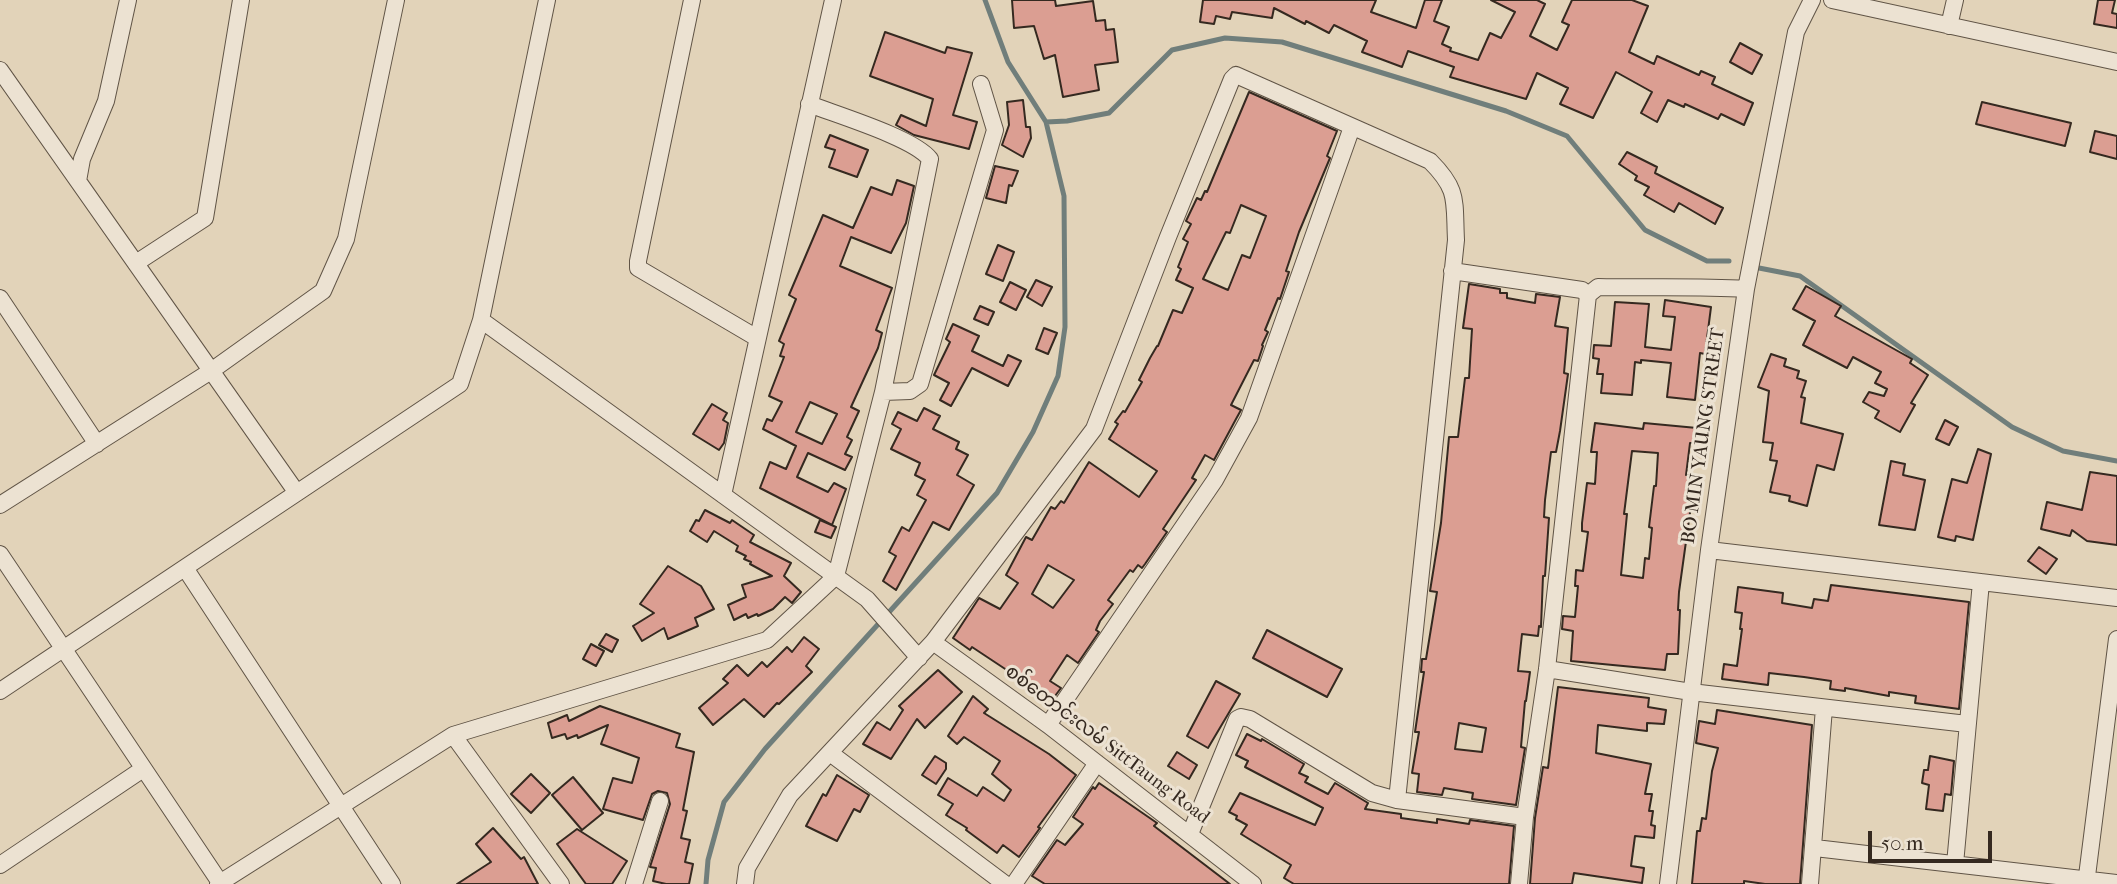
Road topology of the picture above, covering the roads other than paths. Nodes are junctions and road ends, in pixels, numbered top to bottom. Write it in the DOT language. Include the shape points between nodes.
graph roads {
  1 [pos="128,0"];
  2 [pos="241,0"];
  3 [pos="396,0"];
  4 [pos="547,0"];
  5 [pos="692,0"];
  6 [pos="832,0"];
  7 [pos="1812,0"];
  8 [pos="1832,0"];
  9 [pos="1955,0"];
  10 [pos="1949,26"];
  11 [pos="2117,62"];
  12 [pos="0,70"];
  13 [pos="981,84"];
  14 [pos="809,104"];
  15 [pos="1352,127"];
  16 [pos="78,181"];
  17 [pos="136,263"];
  18 [pos="1452,271"];
  19 [pos="1746,289"];
  20 [pos="1588,295"];
  21 [pos="0,298"];
  22 [pos="481,320"];
  23 [pos="757,338"];
  24 [pos="211,371"];
  25 [pos="883,392"];
  26 [pos="97,444"];
  27 [pos="297,493"];
  28 [pos="723,495"];
  29 [pos="0,505"];
  30 [pos="1709,550"];
  31 [pos="0,554"];
  32 [pos="185,568"];
  33 [pos="836,576"];
  34 [pos="1981,582"];
  35 [pos="2117,598"];
  36 [pos="2117,639"];
  37 [pos="933,642"];
  38 [pos="64,649"];
  39 [pos="919,658"];
  40 [pos="1547,669"];
  41 [pos="0,691"];
  42 [pos="1690,692"];
  43 [pos="1824,708"];
  44 [pos="1048,724"];
  45 [pos="1967,724"];
  46 [pos="453,735"];
  47 [pos="830,753"];
  48 [pos="1097,762"];
  49 [pos="143,768"];
  50 [pos="1397,800"];
  51 [pos="660,801"];
  52 [pos="342,806"];
  53 [pos="1525,817"];
  54 [pos="1190,834"];
  55 [pos="1815,848"];
  56 [pos="1955,864"];
  57 [pos="0,865"];
  58 [pos="2087,882"];
  59 [pos="2117,883"];
  60 [pos="220,884"];
  61 [pos="392,884"];
  62 [pos="561,884"];
  63 [pos="634,884"];
  64 [pos="745,884"];
  65 [pos="1005,884"];
  66 [pos="1014,884"];
  67 [pos="1253,884"];
  68 [pos="1519,884"];
  69 [pos="1668,884"];
  70 [pos="1810,884"];
  1 -- 16 [label="street" via="106,101"];
  2 -- 17 [label="street" via="205,218"];
  3 -- 24 [label="street" via="346,239 323,291"];
  4 -- 22 [label="street"];
  5 -- 23 [label="street" via="638,268"];
  6 -- 14 [label="street"];
  7 -- 19 [label="street, BO MIN YAUNG STREET" via="1796,32"];
  8 -- 10 [label="street"];
  9 -- 10 [label="street"];
  10 -- 11 [label="street"];
  12 -- 16 [label="street"];
  13 -- 25 [label="street" via="995,130 920,384 910,391"];
  14 -- 23 [label="street"];
  14 -- 25 [label="street" via="909,143 930,159"];
  15 -- 18 [label="street" via="1430,161 1444,175 1454,193"];
  15 -- 37 [label="street" via="1242,77 1232,79 1094,429"];
  15 -- 44 [label="street" via="1249,418 1215,481"];
  16 -- 17 [label="street"];
  17 -- 24 [label="street"];
  18 -- 20 [label="street" via="1582,290"];
  18 -- 50 [label="street"];
  19 -- 20 [label="street" via="1598,287"];
  19 -- 30 [label="street, BO MIN YAUNG STREET"];
  20 -- 40 [label="street"];
  21 -- 26 [label="street"];
  22 -- 27 [label="street" via="460,384"];
  22 -- 28 [label="street"];
  23 -- 28 [label="street"];
  24 -- 26 [label="street"];
  24 -- 27 [label="street"];
  25 -- 33 [label="street"];
  26 -- 29 [label="street"];
  27 -- 32 [label="street"];
  28 -- 33 [label="street"];
  30 -- 34 [label="street"];
  30 -- 42 [label="street, BO MIN YAUNG STREET"];
  31 -- 38 [label="street"];
  32 -- 38 [label="street"];
  32 -- 52 [label="street"];
  33 -- 39 [label="street" via="867,599"];
  33 -- 46 [label="street" via="767,640"];
  34 -- 35 [label="street"];
  34 -- 45 [label="street"];
  36 -- 58 [label="street"];
  37 -- 39 [label="street"];
  37 -- 44 [label="street, စစ်တောင်းလမ် SittTaung Road"];
  38 -- 41 [label="street"];
  38 -- 49 [label="street"];
  39 -- 47 [label="street"];
  40 -- 42 [label="street"];
  40 -- 53 [label="street"];
  42 -- 43 [label="street"];
  42 -- 69 [label="street, BO MIN YAUNG STREET"];
  43 -- 45 [label="street"];
  43 -- 55 [label="street"];
  44 -- 48 [label="street, စစ်တောင်းလမ် SittTaung Road"];
  45 -- 56 [label="street"];
  46 -- 52 [label="street"];
  46 -- 62 [label="street"];
  47 -- 64 [label="street" via="790,795 747,868"];
  47 -- 65 [label="street"];
  48 -- 54 [label="street, စစ်တောင်းလမ် SittTaung Road"];
  48 -- 66 [label="street"];
  49 -- 57 [label="street"];
  49 -- 60 [label="street"];
  50 -- 53 [label="street"];
  50 -- 54 [label="street" via="1372,793 1241,716"];
  51 -- 63 [label="street"];
  52 -- 60 [label="street"];
  52 -- 61 [label="street"];
  53 -- 68 [label="street"];
  54 -- 67 [label="street, စစ်တောင်းလမ် SittTaung Road"];
  55 -- 56 [label="street"];
  55 -- 70 [label="street"];
  56 -- 58 [label="street"];
  58 -- 59 [label="street"];
}
